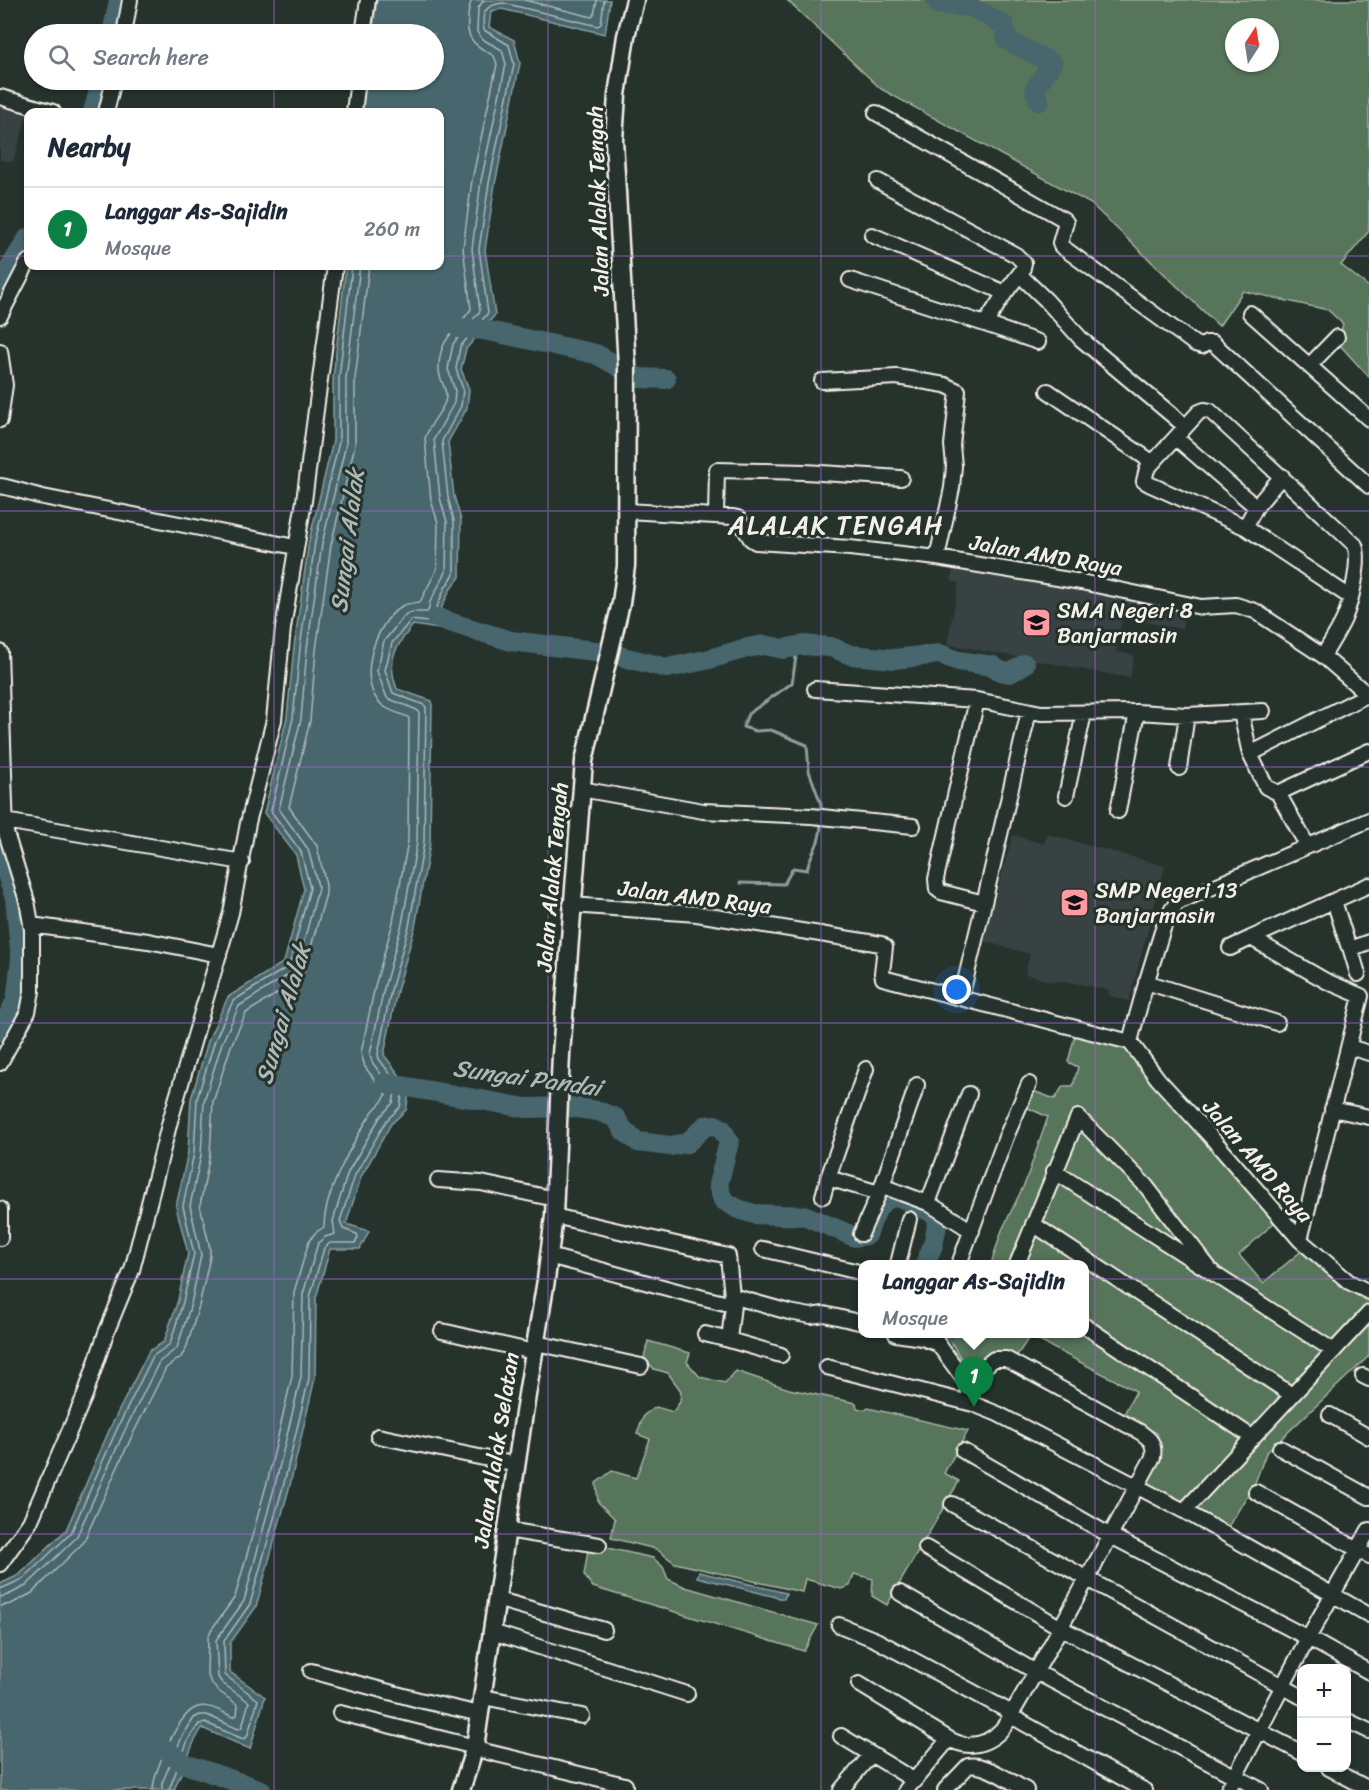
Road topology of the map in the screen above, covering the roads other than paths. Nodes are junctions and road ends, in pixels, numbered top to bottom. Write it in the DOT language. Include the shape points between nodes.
graph roads {
  1 [pos="130,0"];
  2 [pos="368,0"];
  3 [pos="635,0"];
  4 [pos="126,24"];
  5 [pos="364,24"];
  6 [pos="112,90"];
  7 [pos="357,90"];
  8 [pos="0,97"];
  9 [pos="39,108"];
  10 [pos="107,108"];
  11 [pos="354,108"];
  12 [pos="876,113"];
  13 [pos="878,181"];
  14 [pos="872,235"];
  15 [pos="24,270"];
  16 [pos="334,270"];
  17 [pos="1021,272"];
  18 [pos="850,280"];
  19 [pos="1005,293"];
  20 [pos="1250,313"];
  21 [pos="0,316"];
  22 [pos="986,324"];
  23 [pos="1337,337"];
  24 [pos="1038,342"];
  25 [pos="0,351"];
  26 [pos="1310,365"];
  27 [pos="822,381"];
  28 [pos="1047,391"];
  29 [pos="1369,419"];
  30 [pos="0,420"];
  31 [pos="1185,426"];
  32 [pos="1176,438"];
  33 [pos="1152,462"];
  34 [pos="1282,476"];
  35 [pos="901,478"];
  36 [pos="0,486"];
  37 [pos="1369,486"];
  38 [pos="1256,507"];
  39 [pos="626,511"];
  40 [pos="716,516"];
  41 [pos="1245,527"];
  42 [pos="295,547"];
  43 [pos="937,558"];
  44 [pos="1350,597"];
  45 [pos="0,652"];
  46 [pos="1323,657"];
  47 [pos="815,689"];
  48 [pos="1368,694"];
  49 [pos="977,700"];
  50 [pos="1029,711"];
  51 [pos="1263,711"];
  52 [pos="1137,712"];
  53 [pos="1084,713"];
  54 [pos="1241,713"];
  55 [pos="1187,715"];
  56 [pos="1369,751"];
  57 [pos="1250,754"];
  58 [pos="1179,768"];
  59 [pos="581,789"];
  60 [pos="1278,793"];
  61 [pos="1066,796"];
  62 [pos="1118,811"];
  63 [pos="1369,820"];
  64 [pos="5,821"];
  65 [pos="913,826"];
  66 [pos="1307,845"];
  67 [pos="242,862"];
  68 [pos="1369,885"];
  69 [pos="1334,901"];
  70 [pos="984,903"];
  71 [pos="571,905"];
  72 [pos="31,925"];
  73 [pos="1251,938"];
  74 [pos="1369,942"];
  75 [pos="1350,947"];
  76 [pos="1230,948"];
  77 [pos="219,955"];
  78 [pos="1146,982"];
  79 [pos="1362,987"];
  80 [pos="961,998"];
  81 [pos="1277,1023"];
  82 [pos="1130,1042"];
  83 [pos="1349,1047"];
  84 [pos="1369,1053"];
  85 [pos="0,1063"];
  86 [pos="866,1069"];
  87 [pos="1029,1084"];
  88 [pos="917,1085"];
  89 [pos="969,1094"];
  90 [pos="1332,1108"];
  91 [pos="559,1110"];
  92 [pos="1369,1116"];
  93 [pos="1054,1171"];
  94 [pos="828,1178"];
  95 [pos="438,1180"];
  96 [pos="880,1190"];
  97 [pos="823,1196"];
  98 [pos="928,1203"];
  99 [pos="554,1208"];
  100 [pos="0,1209"];
  101 [pos="909,1219"];
  102 [pos="1033,1224"];
  103 [pos="972,1231"];
  104 [pos="861,1233"];
  105 [pos="0,1238"];
  106 [pos="1300,1240"];
  107 [pos="763,1250"];
  108 [pos="548,1256"];
  109 [pos="899,1260"];
  110 [pos="961,1260"];
  111 [pos="1019,1260"];
  112 [pos="1088,1260"];
  113 [pos="1089,1261"];
  114 [pos="858,1272"];
  115 [pos="1213,1273"];
  116 [pos="1369,1292"];
  117 [pos="733,1301"];
  118 [pos="1369,1313"];
  119 [pos="858,1322"];
  120 [pos="1089,1329"];
  121 [pos="442,1331"];
  122 [pos="705,1334"];
  123 [pos="930,1338"];
  124 [pos="729,1340"];
  125 [pos="535,1347"];
  126 [pos="1334,1351"];
  127 [pos="781,1355"];
  128 [pos="641,1366"];
  129 [pos="827,1367"];
  130 [pos="966,1382"];
  131 [pos="1292,1395"];
  132 [pos="973,1404"];
  133 [pos="1330,1415"];
  134 [pos="378,1436"];
  135 [pos="1252,1437"];
  136 [pos="1369,1437"];
  137 [pos="1280,1448"];
  138 [pos="963,1451"];
  139 [pos="517,1464"];
  140 [pos="1135,1487"];
  141 [pos="1256,1492"];
  142 [pos="1369,1497"];
  143 [pos="952,1504"];
  144 [pos="1184,1511"];
  145 [pos="507,1530"];
  146 [pos="1369,1530"];
  147 [pos="1109,1535"];
  148 [pos="599,1545"];
  149 [pos="926,1548"];
  150 [pos="1364,1553"];
  151 [pos="0,1564"];
  152 [pos="1087,1580"];
  153 [pos="900,1593"];
  154 [pos="1333,1596"];
  155 [pos="496,1599"];
  156 [pos="1369,1615"];
  157 [pos="839,1625"];
  158 [pos="1061,1628"];
  159 [pos="604,1630"];
  160 [pos="492,1632"];
  161 [pos="1308,1638"];
  162 [pos="311,1671"];
  163 [pos="1036,1672"];
  164 [pos="1369,1672"];
  165 [pos="859,1684"];
  166 [pos="1283,1687"];
  167 [pos="687,1694"];
  168 [pos="1297,1694"];
  169 [pos="482,1706"];
  170 [pos="340,1713"];
  171 [pos="1012,1715"];
  172 [pos="582,1716"];
  173 [pos="1351,1722"];
  174 [pos="1258,1731"];
  175 [pos="1369,1731"];
  176 [pos="841,1736"];
  177 [pos="949,1739"];
  178 [pos="475,1748"];
  179 [pos="1297,1750"];
  180 [pos="871,1755"];
  181 [pos="1338,1772"];
  182 [pos="1236,1776"];
  183 [pos="625,1785"];
  184 [pos="910,1785"];
  185 [pos="1369,1789"];
  186 [pos="461,1790"];
  187 [pos="841,1790"];
  188 [pos="945,1790"];
  189 [pos="1026,1790"];
  190 [pos="1144,1790"];
  191 [pos="1228,1790"];
  192 [pos="1261,1790"];
  1 -- 4 [label="street"];
  2 -- 5 [label="street"];
  3 -- 39 [label="street, Jalan Alalak Tengah" via="617,95 614,140 627,371"];
  6 -- 10 [label="street"];
  7 -- 11 [label="street"];
  8 -- 9 [label="street"];
  12 -- 37 [label="street" via="1063,219 1066,222 1061,246 1195,344 1213,343"];
  13 -- 17 [label="street" via="1016,255 1024,264"];
  14 -- 19 [label="street"];
  15 -- 21 [label="street"];
  16 -- 42 [label="street"];
  17 -- 19 [label="street"];
  17 -- 31 [label="street" via="1081,339"];
  18 -- 22 [label="street"];
  19 -- 22 [label="street"];
  20 -- 26 [label="street"];
  22 -- 24 [label="street"];
  23 -- 26 [label="street"];
  25 -- 30 [label="street" via="6,385"];
  26 -- 29 [label="street"];
  27 -- 43 [label="street" via="897,377 958,391 952,488"];
  28 -- 33 [label="street"];
  31 -- 32 [label="street"];
  31 -- 34 [label="street" via="1200,411 1210,411"];
  32 -- 33 [label="street"];
  32 -- 38 [label="street"];
  33 -- 41 [label="street" via="1144,481"];
  34 -- 38 [label="street"];
  34 -- 44 [label="street" via="1355,544 1358,557"];
  35 -- 40 [label="street" via="717,470"];
  36 -- 42 [label="street"];
  38 -- 41 [label="street"];
  39 -- 40 [label="street, Jalan AMD Raya"];
  39 -- 59 [label="street, Jalan Alalak Tengah" via="621,603"];
  40 -- 43 [label="street, Jalan AMD Raya" via="738,518 756,542"];
  41 -- 44 [label="street"];
  42 -- 67 [label="street" via="274,720"];
  43 -- 46 [label="street, Jalan AMD Raya" via="1201,607 1244,607 1255,610"];
  44 -- 46 [label="street"];
  45 -- 64 [label="street"];
  46 -- 48 [label="street, Jalan AMD Raya"];
  47 -- 49 [label="street"];
  48 -- 57 [label="street"];
  49 -- 50 [label="street"];
  49 -- 70 [label="street" via="936,879 941,892"];
  50 -- 53 [label="street"];
  50 -- 70 [label="street"];
  51 -- 54 [label="street"];
  52 -- 53 [label="street"];
  52 -- 55 [label="street"];
  52 -- 62 [label="street"];
  53 -- 61 [label="street"];
  54 -- 55 [label="street"];
  54 -- 57 [label="street"];
  55 -- 58 [label="street"];
  56 -- 60 [label="street"];
  57 -- 60 [label="street" via="1266,787"];
  59 -- 65 [label="street" via="703,811"];
  59 -- 71 [label="street, Jalan Alalak Tengah"];
  60 -- 66 [label="street"];
  63 -- 66 [label="street"];
  64 -- 67 [label="street"];
  64 -- 72 [label="street"];
  66 -- 78 [label="street" via="1178,902 1171,908"];
  67 -- 77 [label="street"];
  68 -- 69 [label="street"];
  69 -- 73 [label="street"];
  69 -- 75 [label="street"];
  70 -- 80 [label="street"];
  71 -- 80 [label="street, Jalan AMD Raya" via="697,914 881,944 885,947 883,978"];
  71 -- 91 [label="street, Jalan Alalak Tengah"];
  72 -- 77 [label="street"];
  72 -- 85 [label="street" via="31,1000"];
  73 -- 76 [label="street"];
  73 -- 79 [label="street" via="1326,981"];
  74 -- 75 [label="street"];
  75 -- 79 [label="street"];
  77 -- 151 [label="street" via="170,1120 132,1270 85,1395 30,1522"];
  78 -- 81 [label="street"];
  78 -- 82 [label="street"];
  79 -- 83 [label="street"];
  80 -- 82 [label="street, Jalan AMD Raya"];
  82 -- 106 [label="street, Jalan AMD Raya"];
  83 -- 84 [label="street"];
  83 -- 90 [label="street"];
  86 -- 94 [label="street"];
  87 -- 103 [label="street"];
  88 -- 96 [label="street"];
  89 -- 98 [label="street"];
  90 -- 92 [label="street"];
  90 -- 106 [label="street"];
  91 -- 99 [label="street, Jalan Alalak Selatan"];
  93 -- 102 [label="street"];
  93 -- 115 [label="street"];
  93 -- 115 [label="street" via="1078,1117 1146,1186"];
  94 -- 96 [label="street"];
  94 -- 97 [label="street"];
  95 -- 99 [label="street" via="481,1183"];
  96 -- 98 [label="street"];
  96 -- 104 [label="street"];
  98 -- 103 [label="street"];
  99 -- 108 [label="street, Jalan Alalak Selatan"];
  99 -- 117 [label="street" via="728,1256"];
  100 -- 105 [label="street"];
  101 -- 109 [label="street"];
  102 -- 111 [label="street"];
  102 -- 112 [label="street"];
  103 -- 110 [label="street"];
  106 -- 116 [label="street, Jalan AMD Raya" via="1349,1282"];
  107 -- 114 [label="street"];
  108 -- 117 [label="street" via="680,1293"];
  108 -- 125 [label="street, Jalan Alalak Selatan"];
  113 -- 131 [label="street"];
  115 -- 126 [label="street"];
  117 -- 119 [label="street"];
  117 -- 124 [label="street"];
  118 -- 126 [label="street"];
  120 -- 135 [label="street"];
  121 -- 125 [label="street"];
  122 -- 124 [label="street"];
  123 -- 130 [label="street"];
  124 -- 127 [label="street"];
  125 -- 128 [label="street"];
  125 -- 139 [label="street, Jalan Alalak Selatan"];
  126 -- 131 [label="street"];
  129 -- 132 [label="street"];
  130 -- 132 [label="street"];
  130 -- 140 [label="street" via="994,1359 1006,1359 1140,1432 1150,1439 1154,1450"];
  131 -- 135 [label="street"];
  132 -- 140 [label="street"];
  133 -- 136 [label="street"];
  134 -- 139 [label="street"];
  135 -- 144 [label="street"];
  137 -- 142 [label="street"];
  138 -- 147 [label="street"];
  139 -- 145 [label="street, Jalan Alalak Selatan"];
  140 -- 144 [label="street"];
  140 -- 147 [label="street"];
  141 -- 150 [label="street"];
  143 -- 152 [label="street"];
  144 -- 154 [label="street"];
  145 -- 148 [label="street"];
  145 -- 155 [label="street, Jalan Alalak Selatan"];
  146 -- 150 [label="street"];
  147 -- 152 [label="street"];
  147 -- 161 [label="street"];
  149 -- 158 [label="street"];
  150 -- 154 [label="street"];
  152 -- 158 [label="street"];
  152 -- 166 [label="street"];
  153 -- 163 [label="street"];
  154 -- 156 [label="street"];
  154 -- 161 [label="street"];
  155 -- 159 [label="street"];
  155 -- 160 [label="street, Jalan Alalak Selatan"];
  157 -- 171 [label="street" via="876,1640"];
  158 -- 163 [label="street"];
  158 -- 174 [label="street"];
  160 -- 167 [label="street"];
  160 -- 169 [label="street, Jalan Alalak Selatan"];
  161 -- 164 [label="street"];
  161 -- 166 [label="street"];
  162 -- 169 [label="street" via="419,1700"];
  163 -- 171 [label="street"];
  163 -- 182 [label="street"];
  165 -- 177 [label="street"];
  166 -- 168 [label="street"];
  166 -- 174 [label="street"];
  169 -- 172 [label="street"];
  169 -- 178 [label="street, Jalan Alalak Selatan"];
  170 -- 178 [label="street"];
  171 -- 177 [label="street" via="989,1742 969,1744"];
  171 -- 190 [label="street"];
  173 -- 175 [label="street"];
  174 -- 179 [label="street"];
  174 -- 182 [label="street"];
  176 -- 180 [label="street"];
  177 -- 184 [label="street"];
  178 -- 183 [label="street"];
  178 -- 186 [label="street, Jalan Alalak Selatan"];
  180 -- 184 [label="street"];
  180 -- 187 [label="street"];
  181 -- 185 [label="street"];
  182 -- 191 [label="street"];
  182 -- 192 [label="street"];
  188 -- 189 [label="street" via="972,1765"];
}
